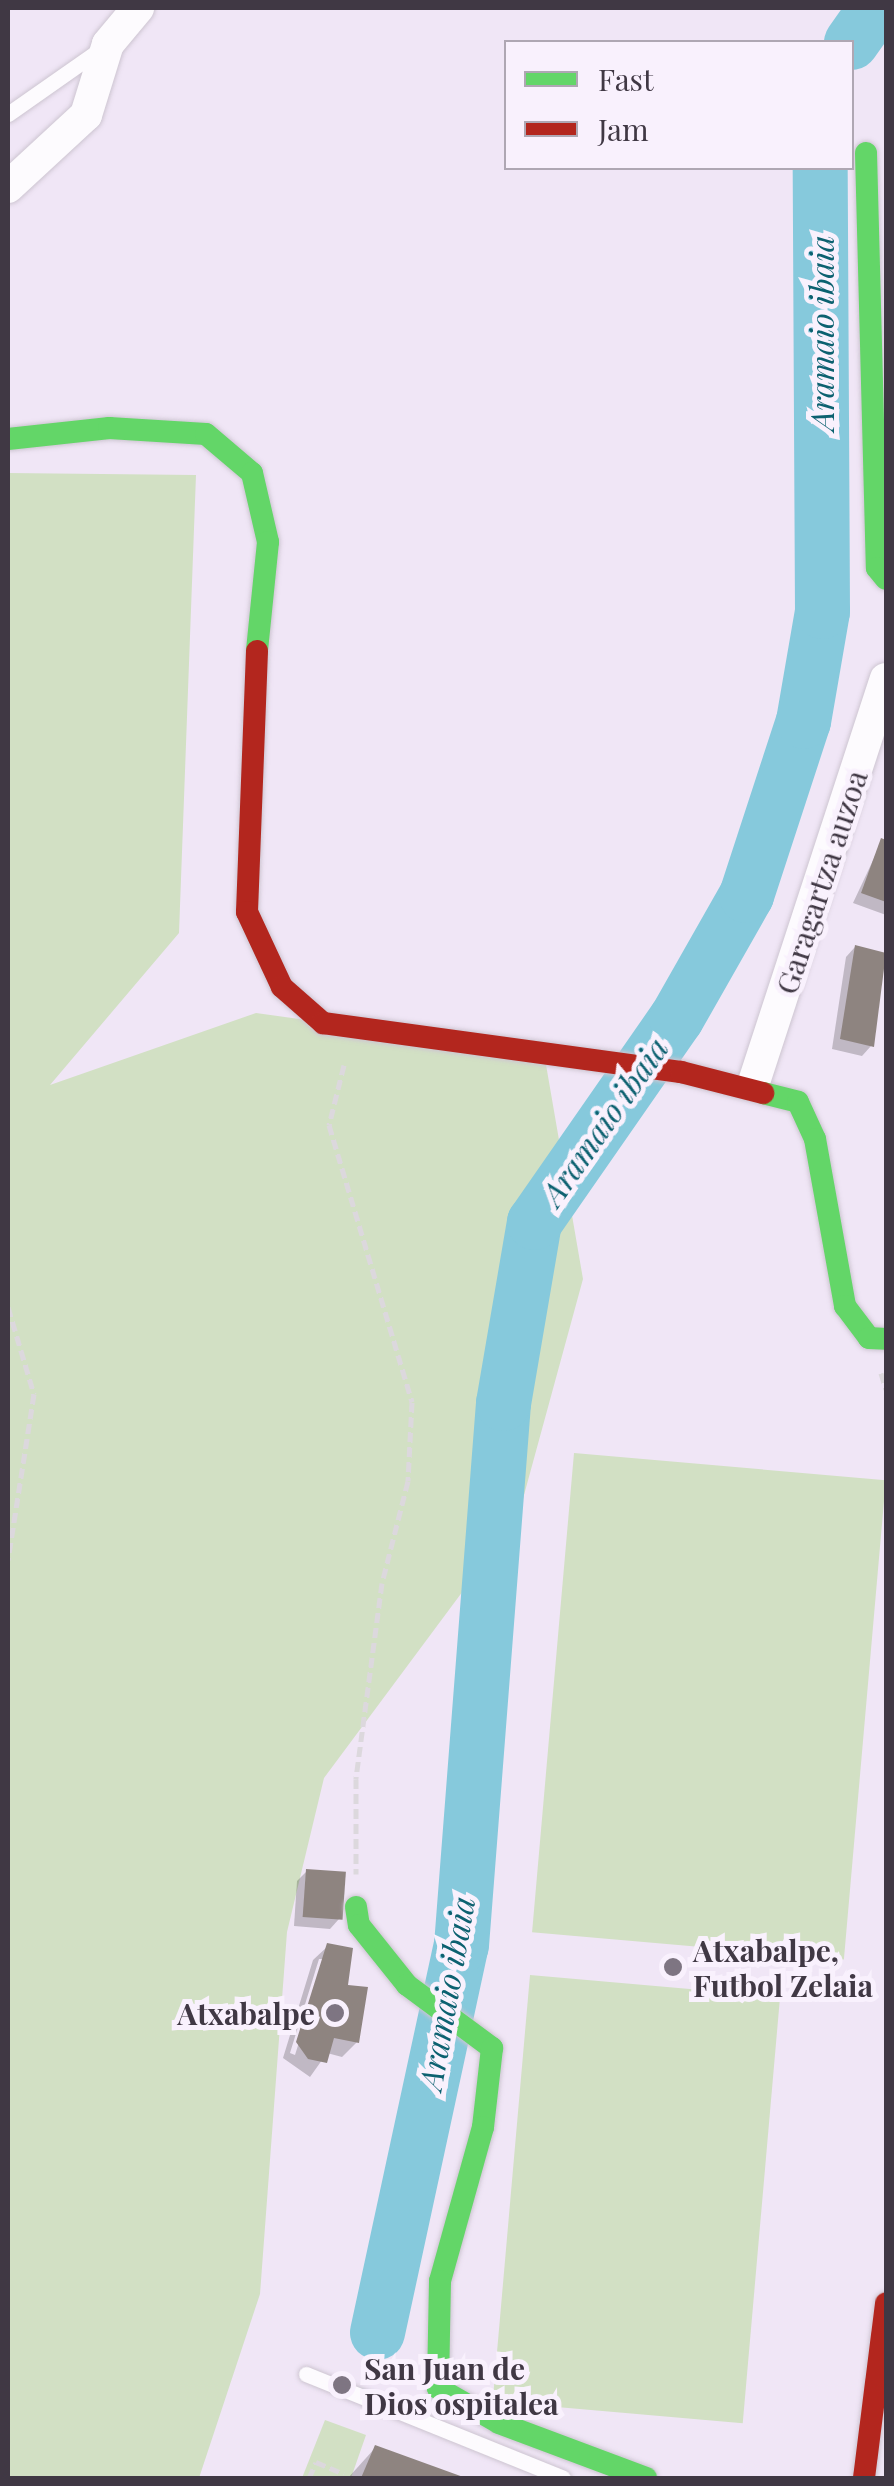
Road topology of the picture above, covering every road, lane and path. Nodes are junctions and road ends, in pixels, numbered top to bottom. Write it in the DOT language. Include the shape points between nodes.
graph roads {
  1 [pos="138,8"];
  2 [pos="108,44"];
  3 [pos="8,114"];
  4 [pos="866,154"];
  5 [pos="8,188"];
  6 [pos="8,439"];
  7 [pos="886,579"];
  8 [pos="886,679"];
  9 [pos="355,1029"];
  10 [pos="754,1085"];
  11 [pos="8,1307"];
  12 [pos="886,1339"];
  13 [pos="8,1560"];
  14 [pos="356,1907"];
  15 [pos="886,2304"];
  16 [pos="306,2374"];
  17 [pos="344,2474"];
  18 [pos="309,2478"];
  19 [pos="563,2478"];
  20 [pos="646,2478"];
  21 [pos="864,2478"];
  1 -- 2 [label="street"];
  2 -- 3 [label="lane"];
  2 -- 5 [label="street" via="86,115"];
  4 -- 7 [label="street" via="873,493 877,568"];
  6 -- 9 [label="street" via="109,428 206,434 252,473 268,542 249,729 247,912 282,987 323,1024"];
  8 -- 10 [label="street, Garagartza auzoa"];
  9 -- 10 [label="street"];
  9 -- 14 [label="path" via="329,1125 412,1402 408,1481 382,1583 356,1779"];
  10 -- 12 [label="street" via="798,1102 816,1140 845,1306 869,1338"];
  11 -- 13 [label="path" via="34,1394"];
  14 -- 20 [label="street" via="373,1944 431,2006 468,2021 492,2048 492,2081 442,2265 438,2388 499,2423"];
  15 -- 21 [label="street"];
  16 -- 19 [label="lane"];
  17 -- 18 [label="path" via="316,2462"];
}
